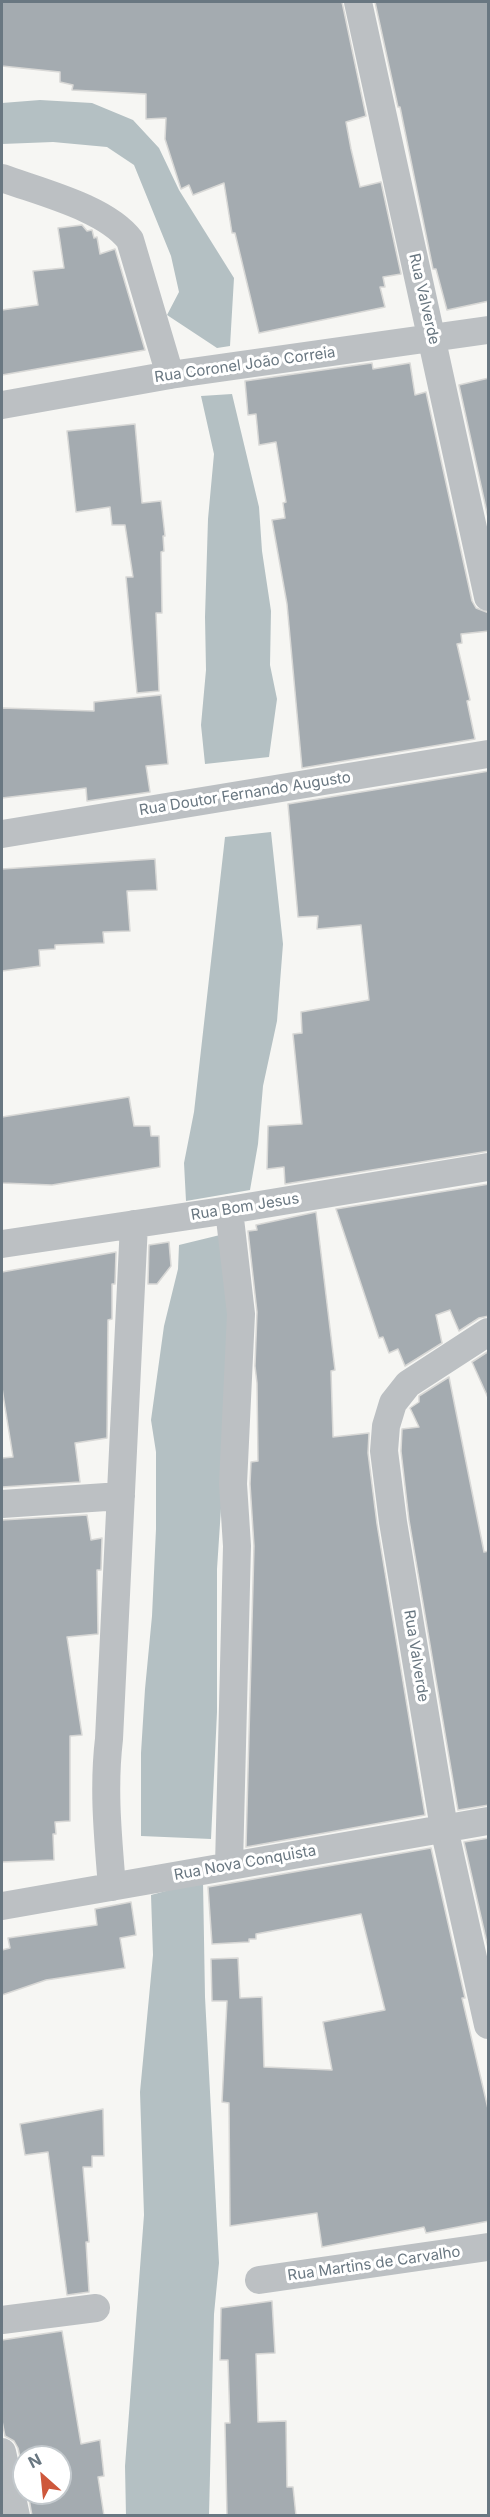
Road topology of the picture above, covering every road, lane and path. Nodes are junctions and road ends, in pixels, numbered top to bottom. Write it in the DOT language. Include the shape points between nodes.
graph roads {
  1 [pos="358,2"];
  2 [pos="2,178"];
  3 [pos="489,330"];
  4 [pos="433,339"];
  5 [pos="170,375"];
  6 [pos="2,405"];
  7 [pos="489,597"];
  8 [pos="489,754"];
  9 [pos="2,834"];
  10 [pos="489,1167"];
  11 [pos="229,1210"];
  12 [pos="134,1224"];
  13 [pos="2,1244"];
  14 [pos="489,1332"];
  15 [pos="121,1497"];
  16 [pos="2,1504"];
  17 [pos="489,1821"];
  18 [pos="444,1828"];
  19 [pos="229,1865"];
  20 [pos="112,1887"];
  21 [pos="2,1906"];
  22 [pos="489,2025"];
  23 [pos="489,2247"];
  24 [pos="259,2280"];
  25 [pos="96,2308"];
  26 [pos="2,2320"];
  27 [pos="2,2452"];
  28 [pos="16,2516"];
  1 -- 4 [label="street, Rua Valverde"];
  2 -- 5 [label="street" via="102,215 121,228 130,240"];
  3 -- 4 [label="street, Rua Coronel João Correia"];
  4 -- 5 [label="street, Rua Coronel João Correia"];
  4 -- 7 [label="street, Rua Valverde"];
  5 -- 6 [label="street, Rua Coronel João Correia"];
  8 -- 9 [label="street, Rua Doutor Fernando Augusto"];
  10 -- 11 [label="street, Rua Bom Jesus"];
  11 -- 12 [label="street, Rua Bom Jesus"];
  11 -- 19 [label="street" via="241,1314 233,1484 237,1546"];
  12 -- 13 [label="street, Rua Bom Jesus"];
  12 -- 15 [label="street"];
  14 -- 18 [label="street, Rua Valverde" via="408,1384 393,1402 385,1434 393,1522"];
  15 -- 16 [label="street"];
  15 -- 20 [label="street" via="105,1771"];
  17 -- 18 [label="street, Rua Nova Conquista"];
  18 -- 19 [label="street, Rua Nova Conquista"];
  18 -- 22 [label="street, Rua Valverde"];
  19 -- 20 [label="street, Rua Nova Conquista"];
  20 -- 21 [label="street, Rua Nova Conquista"];
  23 -- 24 [label="street, Rua Martins de Carvalho"];
  25 -- 26 [label="street"];
  27 -- 28 [label="street"];
}
